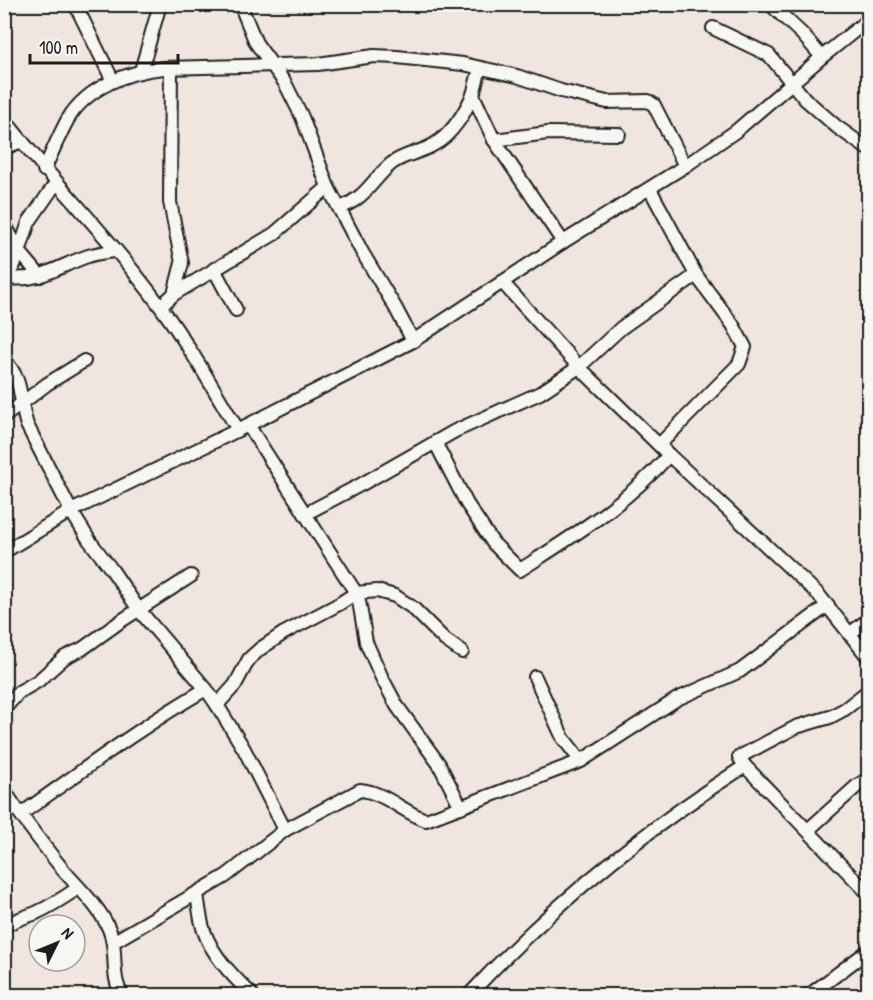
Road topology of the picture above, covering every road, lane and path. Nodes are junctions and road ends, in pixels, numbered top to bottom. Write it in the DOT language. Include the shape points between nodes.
graph roads {
  1 [pos="75,4"];
  2 [pos="160,4"];
  3 [pos="240,4"];
  4 [pos="770,4"];
  5 [pos="868,20"];
  6 [pos="713,28"];
  7 [pos="822,57"];
  8 [pos="271,64"];
  9 [pos="171,68"];
  10 [pos="480,68"];
  11 [pos="141,71"];
  12 [pos="113,81"];
  13 [pos="792,84"];
  14 [pos="473,95"];
  15 [pos="4,119"];
  16 [pos="619,134"];
  17 [pos="494,140"];
  18 [pos="22,141"];
  19 [pos="4,148"];
  20 [pos="868,149"];
  21 [pos="685,166"];
  22 [pos="44,170"];
  23 [pos="56,183"];
  24 [pos="327,187"];
  25 [pos="650,189"];
  26 [pos="340,208"];
  27 [pos="4,223"];
  28 [pos="563,242"];
  29 [pos="18,251"];
  30 [pos="116,251"];
  31 [pos="214,269"];
  32 [pos="696,275"];
  33 [pos="40,276"];
  34 [pos="502,282"];
  35 [pos="7,283"];
  36 [pos="174,294"];
  37 [pos="161,306"];
  38 [pos="236,310"];
  39 [pos="413,341"];
  40 [pos="4,360"];
  41 [pos="84,361"];
  42 [pos="579,367"];
  43 [pos="23,403"];
  44 [pos="4,417"];
  45 [pos="243,427"];
  46 [pos="435,442"];
  47 [pos="659,445"];
  48 [pos="669,455"];
  49 [pos="71,511"];
  50 [pos="305,514"];
  51 [pos="4,552"];
  52 [pos="191,576"];
  53 [pos="356,592"];
  54 [pos="828,605"];
  55 [pos="139,610"];
  56 [pos="868,621"];
  57 [pos="849,634"];
  58 [pos="462,652"];
  59 [pos="868,657"];
  60 [pos="535,677"];
  61 [pos="206,689"];
  62 [pos="868,691"];
  63 [pos="217,705"];
  64 [pos="4,709"];
  65 [pos="581,761"];
  66 [pos="745,766"];
  67 [pos="868,779"];
  68 [pos="4,790"];
  69 [pos="461,807"];
  70 [pos="13,808"];
  71 [pos="285,830"];
  72 [pos="808,830"];
  73 [pos="78,888"];
  74 [pos="868,893"];
  75 [pos="197,894"];
  76 [pos="4,926"];
  77 [pos="113,942"];
  78 [pos="868,951"];
  79 [pos="123,996"];
  80 [pos="253,996"];
  81 [pos="468,996"];
  82 [pos="808,996"];
  1 -- 12 [label="street"];
  2 -- 11 [label="street"];
  3 -- 8 [label="street" via="256,43"];
  4 -- 7 [label="street"];
  5 -- 7 [label="street"];
  6 -- 13 [label="street" via="769,55"];
  7 -- 13 [label="street"];
  8 -- 9 [label="street"];
  8 -- 10 [label="street" via="318,64 374,56"];
  8 -- 24 [label="street" via="302,117"];
  9 -- 11 [label="street"];
  9 -- 36 [label="street" via="169,192 182,263"];
  10 -- 14 [label="street"];
  10 -- 21 [label="street" via="607,102 648,101 654,105"];
  11 -- 12 [label="street"];
  12 -- 22 [label="street" via="86,98 69,118"];
  13 -- 20 [label="street" via="837,127"];
  13 -- 21 [label="street" via="736,131"];
  14 -- 17 [label="street"];
  14 -- 26 [label="street" via="463,116 440,141 394,162 359,199"];
  15 -- 18 [label="street"];
  16 -- 17 [label="street" via="548,134"];
  17 -- 28 [label="street"];
  18 -- 19 [label="street"];
  18 -- 22 [label="street"];
  21 -- 25 [label="street"];
  22 -- 23 [label="street"];
  23 -- 29 [label="street" via="29,222"];
  23 -- 30 [label="street"];
  24 -- 26 [label="street"];
  24 -- 31 [label="street" via="274,234"];
  25 -- 28 [label="street"];
  25 -- 32 [label="street"];
  26 -- 39 [label="street"];
  27 -- 29 [label="street"];
  28 -- 34 [label="street"];
  29 -- 33 [label="street"];
  29 -- 35 [label="street"];
  30 -- 33 [label="street" via="86,256"];
  30 -- 37 [label="street"];
  31 -- 36 [label="street"];
  31 -- 38 [label="street"];
  32 -- 42 [label="street" via="621,328"];
  32 -- 47 [label="street" via="746,346 739,364"];
  33 -- 35 [label="street"];
  34 -- 39 [label="street"];
  34 -- 42 [label="street"];
  36 -- 37 [label="street"];
  37 -- 45 [label="street"];
  39 -- 45 [label="street"];
  40 -- 43 [label="street" via="16,373"];
  41 -- 43 [label="street"];
  42 -- 46 [label="street" via="540,393"];
  42 -- 47 [label="street"];
  43 -- 44 [label="street"];
  43 -- 49 [label="street" via="27,425"];
  45 -- 49 [label="street"];
  45 -- 50 [label="street"];
  46 -- 48 [label="street" via="466,504 493,543 520,570 621,502"];
  46 -- 50 [label="street"];
  47 -- 48 [label="street"];
  48 -- 54 [label="street"];
  49 -- 51 [label="street"];
  49 -- 55 [label="street"];
  50 -- 53 [label="street"];
  52 -- 55 [label="street"];
  53 -- 58 [label="street" via="377,591 395,596"];
  53 -- 63 [label="street" via="260,649"];
  53 -- 69 [label="street" via="366,642 382,678 439,764"];
  54 -- 57 [label="street"];
  54 -- 65 [label="street" via="740,671 677,699"];
  55 -- 61 [label="street"];
  55 -- 64 [label="street" via="57,662"];
  56 -- 57 [label="street"];
  57 -- 59 [label="street"];
  60 -- 65 [label="street" via="563,738"];
  61 -- 63 [label="street"];
  61 -- 70 [label="street"];
  62 -- 66 [label="street" via="830,717 796,727 739,757"];
  63 -- 71 [label="street"];
  65 -- 69 [label="street"];
  66 -- 72 [label="street"];
  66 -- 81 [label="street" via="659,824 585,882 526,935"];
  67 -- 72 [label="street"];
  68 -- 70 [label="street"];
  69 -- 71 [label="street" via="426,820 372,791 360,790"];
  70 -- 73 [label="street"];
  71 -- 75 [label="street"];
  72 -- 74 [label="street"];
  73 -- 76 [label="street"];
  73 -- 77 [label="street" via="102,916"];
  75 -- 77 [label="street"];
  75 -- 80 [label="street" via="204,932 213,951"];
  77 -- 79 [label="street" via="114,968"];
  78 -- 82 [label="street"];
}
